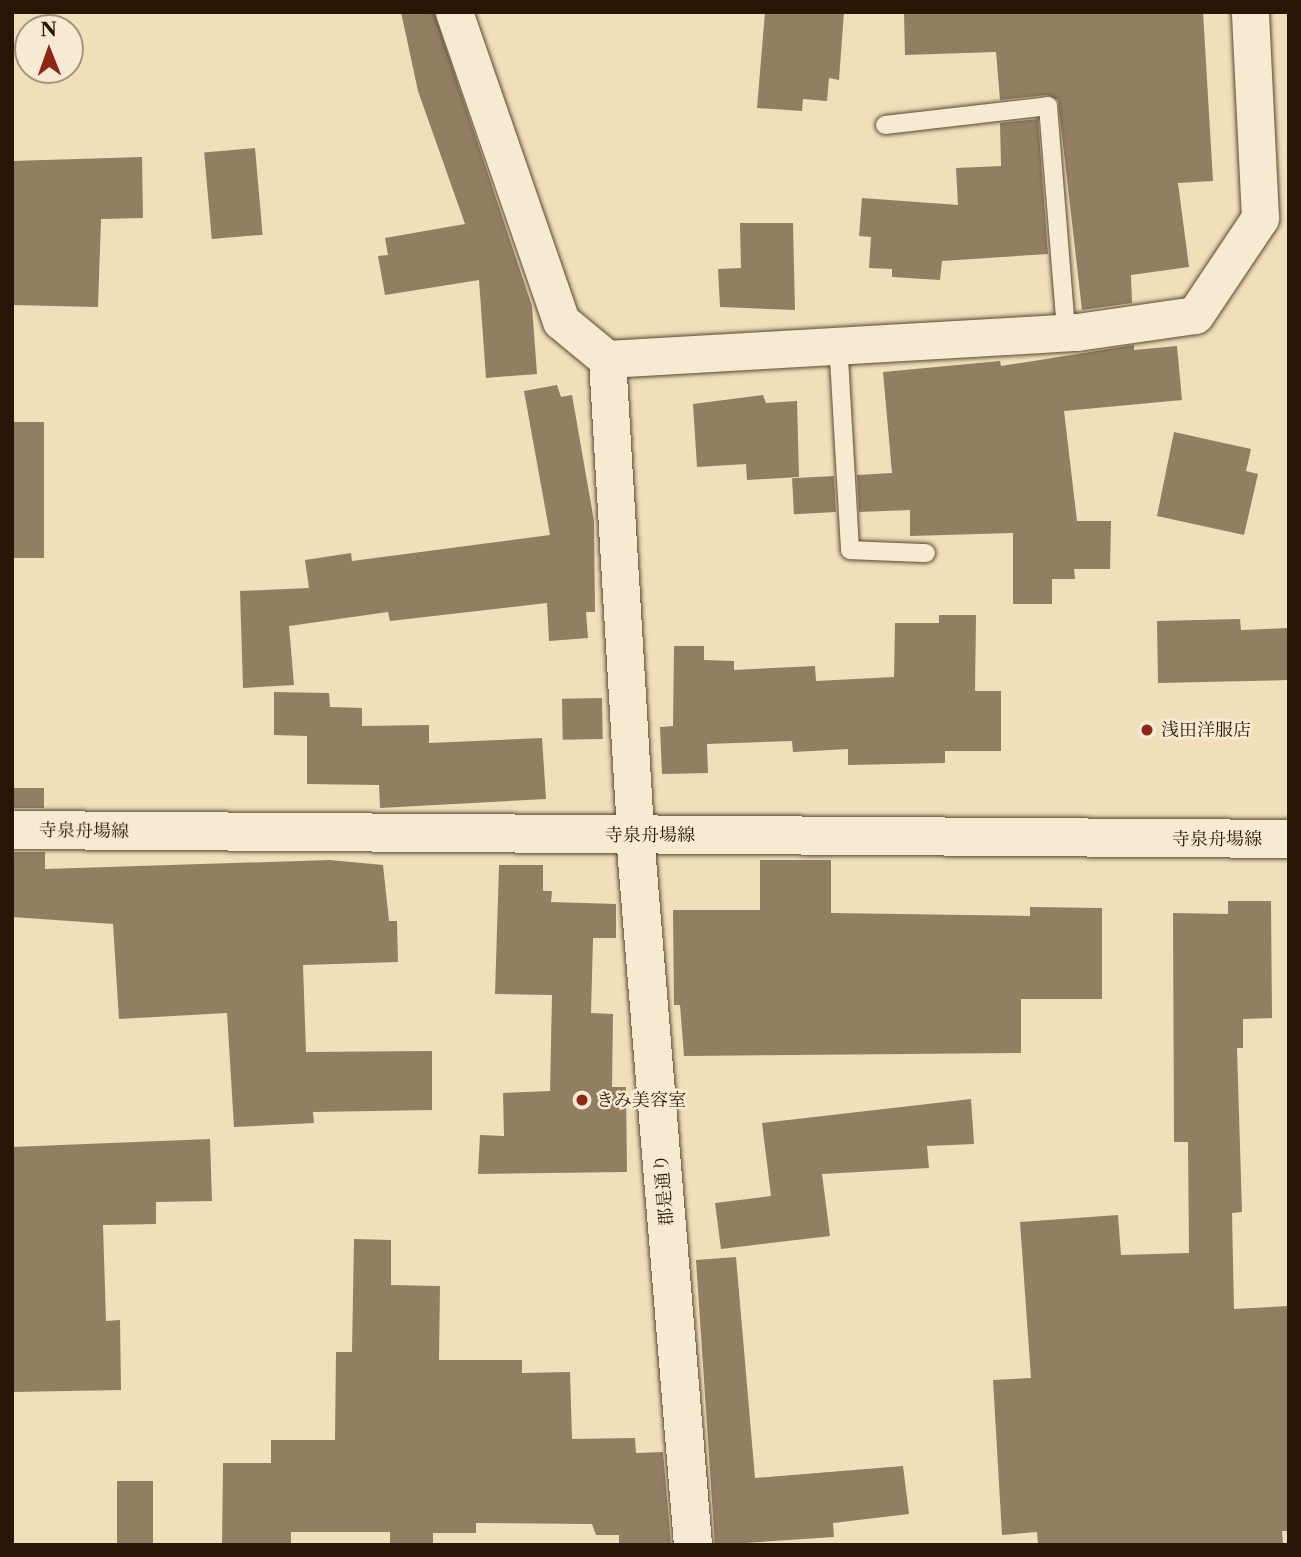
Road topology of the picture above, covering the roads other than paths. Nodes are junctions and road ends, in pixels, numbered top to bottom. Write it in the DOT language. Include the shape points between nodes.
graph roads {
  1 [pos="454,12"];
  2 [pos="1250,12"];
  3 [pos="885,125"];
  4 [pos="1066,332"];
  5 [pos="838,341"];
  6 [pos="607,359"];
  7 [pos="926,553"];
  8 [pos="12,830"];
  9 [pos="635,835"];
  10 [pos="1289,839"];
  11 [pos="693,1545"];
  1 -- 6 [label="street" via="561,321"];
  2 -- 4 [label="street" via="1260,218 1195,315"];
  3 -- 4 [label="lane" via="1048,106"];
  4 -- 5 [label="street"];
  5 -- 6 [label="street"];
  5 -- 7 [label="lane" via="850,551"];
  6 -- 9 [label="street"];
  8 -- 9 [label="main road, 寺泉舟場線"];
  9 -- 10 [label="main road, 寺泉舟場線"];
  9 -- 11 [label="main road, 郡是通り"];
}
